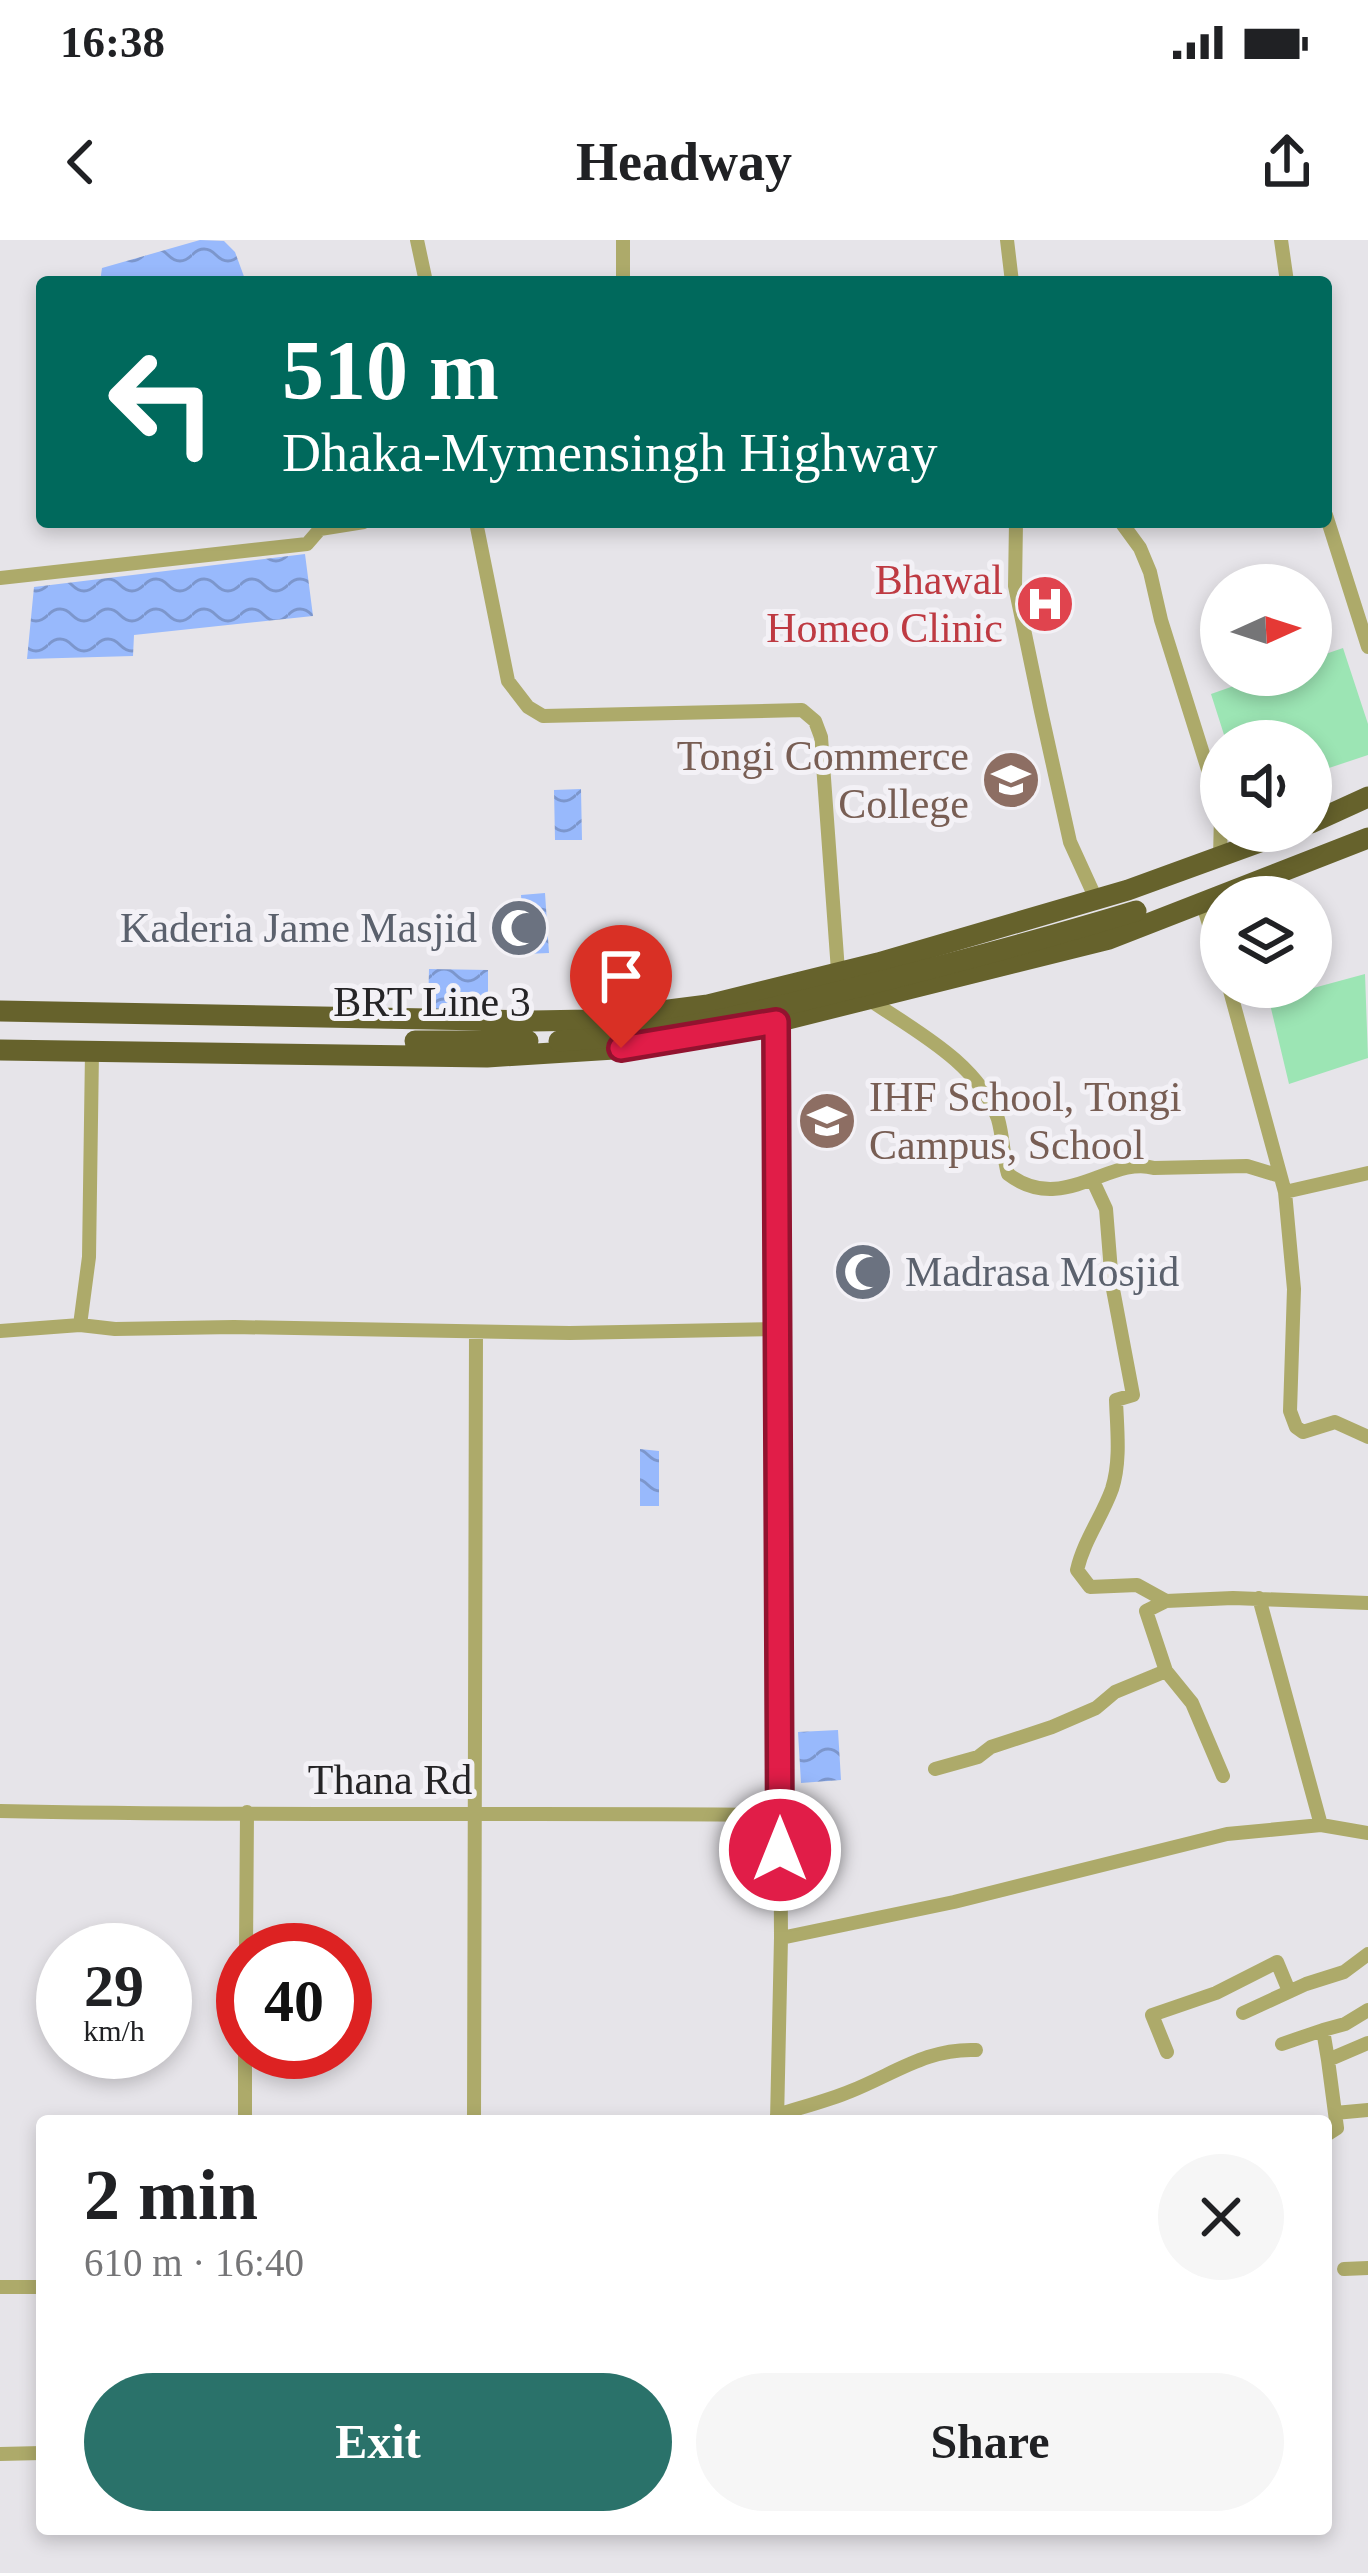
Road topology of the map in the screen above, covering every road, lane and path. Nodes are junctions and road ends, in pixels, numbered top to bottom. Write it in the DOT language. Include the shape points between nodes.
graph roads {
  1 [pos="417,240"];
  2 [pos="623,240"];
  3 [pos="1007,240"];
  4 [pos="1281,240"];
  5 [pos="426,276"];
  6 [pos="623,276"];
  7 [pos="1011,276"];
  8 [pos="1286,276"];
  9 [pos="326,528"];
  10 [pos="477,528"];
  11 [pos="1016,528"];
  12 [pos="1125,528"];
  13 [pos="1330,528"];
  14 [pos="0,578"];
  15 [pos="1368,647"];
  16 [pos="1200,747"];
  17 [pos="1368,797"];
  18 [pos="1332,813"];
  19 [pos="1368,838"];
  20 [pos="1220,852"];
  21 [pos="1238,852"];
  22 [pos="1220,859"];
  23 [pos="1274,876"];
  24 [pos="1096,899"];
  25 [pos="1200,906"];
  26 [pos="1136,911"];
  27 [pos="838,971"];
  28 [pos="867,998"];
  29 [pos="1234,1008"];
  30 [pos="0,1012"];
  31 [pos="776,1022"];
  32 [pos="0,1036"];
  33 [pos="0,1050"];
  34 [pos="92,1052"];
  35 [pos="1368,1173"];
  36 [pos="1280,1176"];
  37 [pos="1093,1181"];
  38 [pos="1285,1192"];
  39 [pos="80,1325"];
  40 [pos="778,1329"];
  41 [pos="0,1331"];
  42 [pos="476,1331"];
  43 [pos="1368,1437"];
  44 [pos="1259,1598"];
  45 [pos="1166,1601"];
  46 [pos="1368,1603"];
  47 [pos="1166,1671"];
  48 [pos="934,1769"];
  49 [pos="1222,1776"];
  50 [pos="0,1811"];
  51 [pos="247,1812"];
  52 [pos="475,1814"];
  53 [pos="779,1815"];
  54 [pos="1321,1825"];
  55 [pos="1368,1833"];
  56 [pos="246,1923"];
  57 [pos="781,1938"];
  58 [pos="1368,1954"];
  59 [pos="1289,1991"];
  60 [pos="1368,2010"];
  61 [pos="1243,2013"];
  62 [pos="1323,2030"];
  63 [pos="1368,2043"];
  64 [pos="1282,2044"];
  65 [pos="976,2050"];
  66 [pos="1167,2052"];
  67 [pos="1328,2060"];
  68 [pos="245,2079"];
  69 [pos="1368,2110"];
  70 [pos="1335,2113"];
  71 [pos="245,2115"];
  72 [pos="474,2115"];
  73 [pos="777,2115"];
  74 [pos="785,2115"];
  75 [pos="1332,2131"];
  76 [pos="1368,2268"];
  77 [pos="1344,2269"];
  78 [pos="36,2287"];
  79 [pos="0,2288"];
  80 [pos="36,2453"];
  81 [pos="0,2454"];
  1 -- 5 [label="street"];
  2 -- 6 [label="street"];
  3 -- 7 [label="street"];
  4 -- 8 [label="street"];
  9 -- 14 [label="street" via="307,544"];
  10 -- 27 [label="street" via="508,681 528,707 544,716 802,710 815,721"];
  11 -- 24 [label="street" via="1015,586 1041,711 1070,842"];
  12 -- 16 [label="street" via="1150,572"];
  13 -- 15 [label="street"];
  17 -- 18 [label="highway"];
  19 -- 23 [label="highway"];
  20 -- 22 [label="street"];
  21 -- 22 [label="highway"];
  22 -- 24 [label="highway"];
  24 -- 27 [label="highway"];
  25 -- 28 [label="highway" via="1109,939"];
  26 -- 32 [label="highway, BRT Line 3, bridge" via="725,1020 631,1036"];
  27 -- 30 [label="highway" via="708,1005 590,1019"];
  28 -- 31 [label="highway"];
  28 -- 37 [label="street" via="980,1087 998,1121 1008,1174 1037,1191"];
  29 -- 36 [label="street"];
  31 -- 34 [label="highway" via="646,1047 488,1057"];
  31 -- 40 [label="street"];
  33 -- 34 [label="highway"];
  34 -- 39 [label="street" via="89,1257"];
  35 -- 38 [label="street"];
  36 -- 37 [label="street" via="1247,1166 1142,1164"];
  36 -- 38 [label="street"];
  37 -- 45 [label="street" via="1106,1209 1133,1395 1116,1400 1112,1489 1077,1570 1090,1587 1137,1585"];
  38 -- 43 [label="street" via="1294,1289 1290,1411 1303,1432 1335,1422"];
  39 -- 41 [label="street"];
  39 -- 42 [label="street"];
  40 -- 42 [label="street"];
  40 -- 53 [label="street"];
  42 -- 52 [label="street"];
  44 -- 45 [label="street"];
  44 -- 46 [label="street"];
  44 -- 54 [label="street"];
  45 -- 47 [label="street" via="1146,1611"];
  47 -- 48 [label="street" via="1052,1727"];
  47 -- 49 [label="street" via="1192,1703"];
  50 -- 51 [label="street, Thana Rd"];
  51 -- 52 [label="street, Thana Rd"];
  51 -- 56 [label="street"];
  52 -- 53 [label="street, Thana Rd"];
  52 -- 72 [label="street"];
  53 -- 57 [label="street"];
  54 -- 55 [label="street"];
  54 -- 57 [label="street" via="1227,1834"];
  57 -- 73 [label="street"];
  58 -- 59 [label="street" via="1344,1972"];
  59 -- 61 [label="street"];
  59 -- 66 [label="street" via="1277,1962 1152,2015"];
  60 -- 62 [label="street"];
  62 -- 64 [label="street"];
  62 -- 67 [label="street"];
  63 -- 67 [label="street"];
  65 -- 74 [label="street" via="938,2053"];
  67 -- 70 [label="street"];
  68 -- 71 [label="street"];
  69 -- 70 [label="street"];
  70 -- 75 [label="street"];
  76 -- 77 [label="street"];
  78 -- 79 [label="street"];
  80 -- 81 [label="street"];
}
